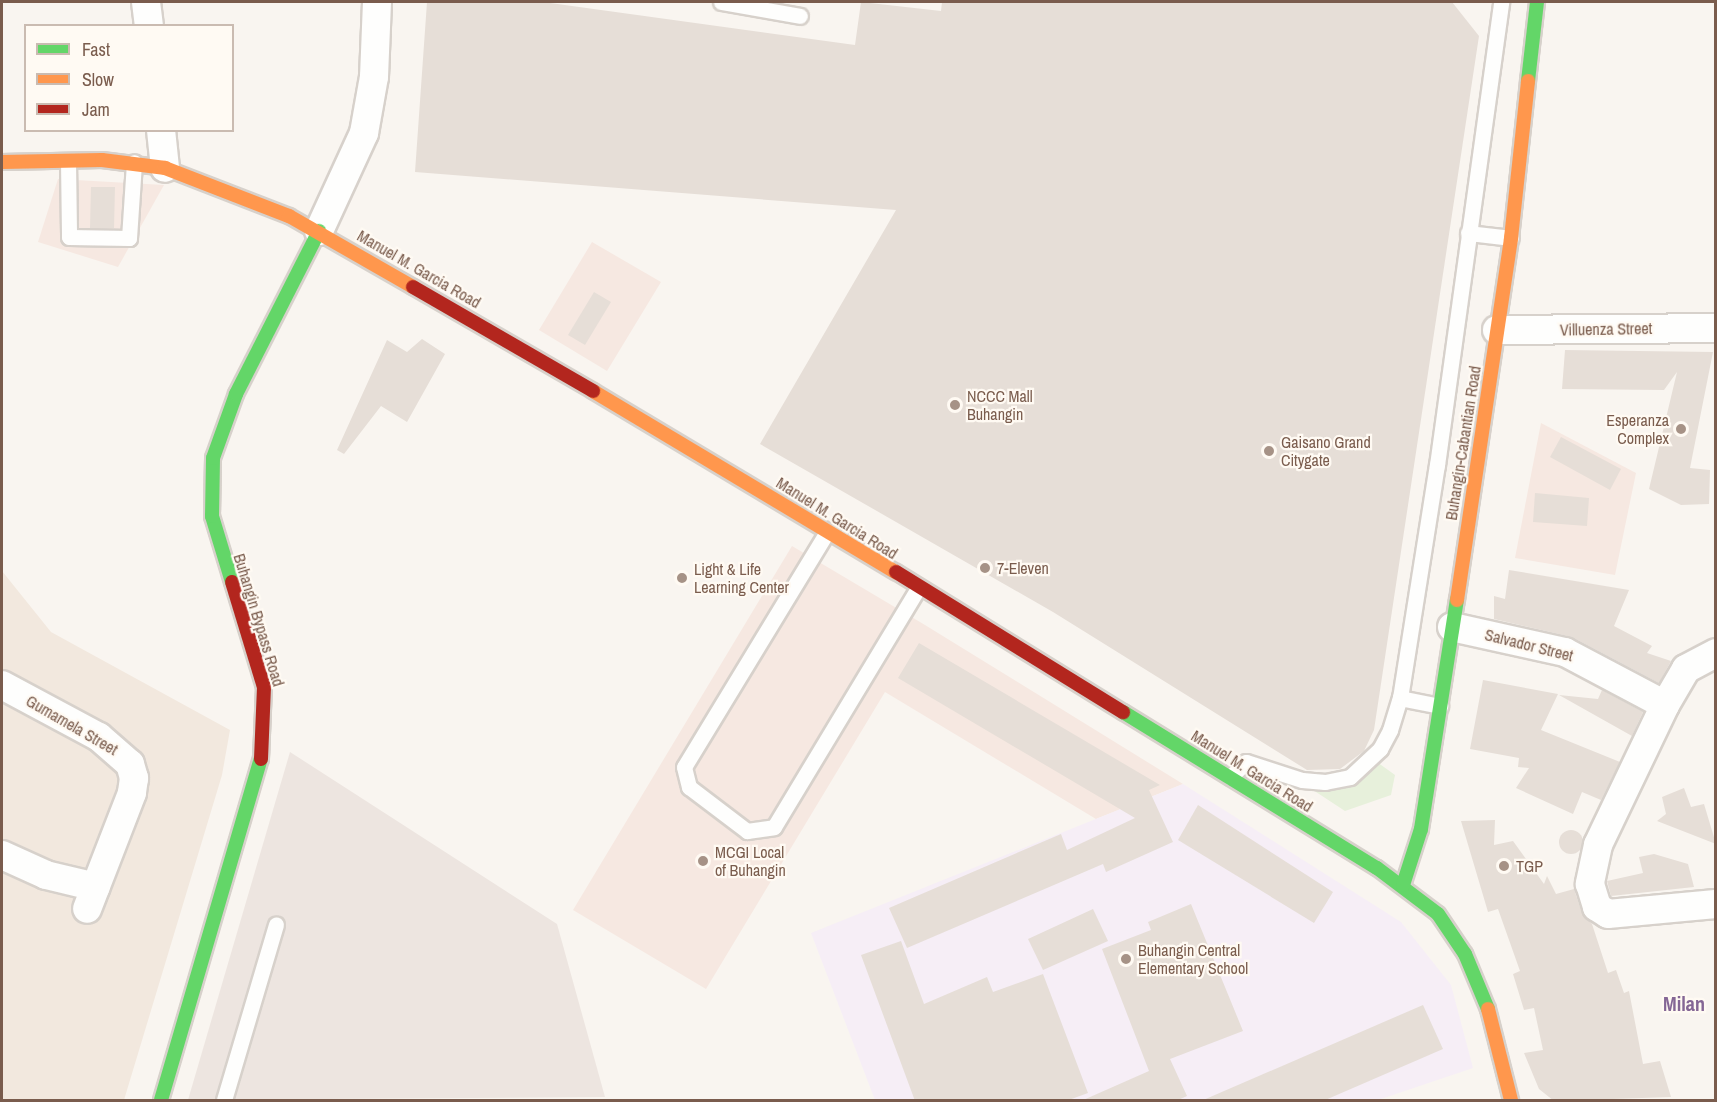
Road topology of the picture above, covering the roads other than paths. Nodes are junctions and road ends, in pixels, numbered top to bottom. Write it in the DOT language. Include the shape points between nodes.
graph roads {
  1 [pos="146,2"];
  2 [pos="377,2"];
  3 [pos="721,2"];
  4 [pos="1501,2"];
  5 [pos="1537,2"];
  6 [pos="800,16"];
  7 [pos="149,24"];
  8 [pos="161,132"];
  9 [pos="68,161"];
  10 [pos="2,162"];
  11 [pos="134,162"];
  12 [pos="165,168"];
  13 [pos="319,231"];
  14 [pos="1468,233"];
  15 [pos="1511,238"];
  16 [pos="1716,328"];
  17 [pos="1497,330"];
  18 [pos="827,532"];
  19 [pos="918,588"];
  20 [pos="1452,627"];
  21 [pos="1716,653"];
  22 [pos="2,685"];
  23 [pos="1400,698"];
  24 [pos="1665,705"];
  25 [pos="1440,706"];
  26 [pos="1230,777"];
  27 [pos="2,855"];
  28 [pos="1403,885"];
  29 [pos="1716,904"];
  30 [pos="276,925"];
  31 [pos="161,1101"];
  32 [pos="224,1101"];
  33 [pos="1511,1101"];
  1 -- 7 [label="street"];
  2 -- 13 [label="street" via="374,77 364,133"];
  3 -- 6 [label="lane"];
  4 -- 14 [label="lane"];
  5 -- 15 [label="main road, Buhangin-Cabantian Road"];
  8 -- 12 [label="street"];
  9 -- 10 [label="main road, Manuel M. Garcia Road"];
  9 -- 11 [label="main road, Manuel M. Garcia Road"];
  9 -- 11 [label="lane" via="69,237 129,238"];
  11 -- 12 [label="main road, Manuel M. Garcia Road"];
  12 -- 13 [label="main road, Manuel M. Garcia Road" via="236,191"];
  13 -- 18 [label="main road, Manuel M. Garcia Road" via="573,376"];
  13 -- 31 [label="main road, Buhangin Bypass Road" via="236,394 213,458 212,516 264,687 266,745"];
  14 -- 15 [label="lane"];
  14 -- 23 [label="lane"];
  15 -- 17 [label="main road, Buhangin-Cabantian Road"];
  16 -- 17 [label="street, Villuenza Street"];
  17 -- 20 [label="main road, Buhangin-Cabantian Road"];
  18 -- 19 [label="main road, Manuel M. Garcia Road"];
  18 -- 19 [label="lane" via="684,767 688,787 747,831 774,827"];
  19 -- 26 [label="main road, Manuel M. Garcia Road"];
  20 -- 24 [label="street, Salvador Street" via="1565,652"];
  20 -- 25 [label="main road, Buhangin-Cabantian Road"];
  21 -- 24 [label="street" via="1686,669"];
  22 -- 27 [label="street, Gumamela Street" via="99,737 130,764 135,778 92,898"];
  23 -- 25 [label="lane"];
  23 -- 26 [label="lane" via="1380,749 1350,777 1325,782 1302,780 1246,762"];
  24 -- 29 [label="street" via="1592,860 1593,899 1604,913 1618,915"];
  25 -- 28 [label="main road, Buhangin-Cabantian Road" via="1421,830"];
  26 -- 28 [label="main road, Manuel M. Garcia Road"];
  28 -- 33 [label="main road, Manuel M. Garcia Road" via="1438,914 1465,954 1491,1017"];
  30 -- 32 [label="lane"];
}
